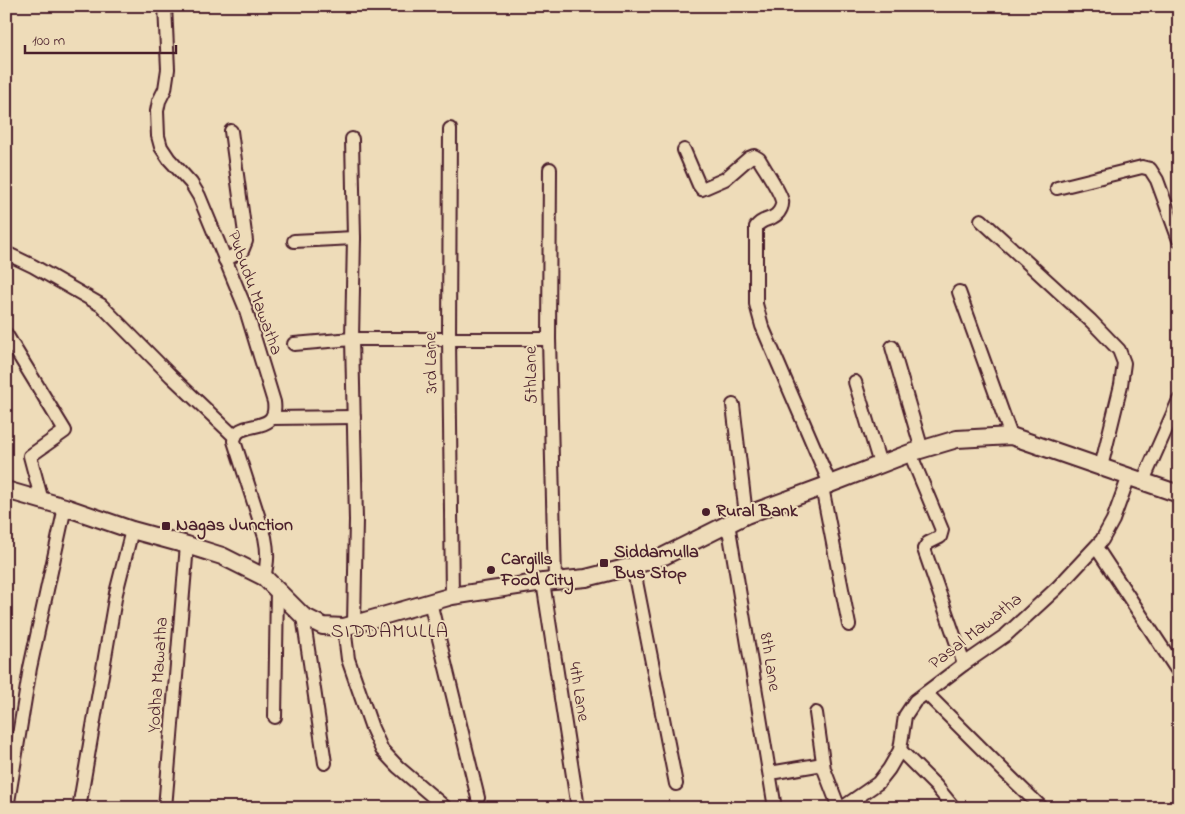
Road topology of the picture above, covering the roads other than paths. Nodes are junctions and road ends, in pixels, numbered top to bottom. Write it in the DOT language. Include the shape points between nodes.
graph roads {
  1 [pos="165,6"];
  2 [pos="450,129"];
  3 [pos="231,131"];
  4 [pos="352,139"];
  5 [pos="684,150"];
  6 [pos="550,169"];
  7 [pos="1057,188"];
  8 [pos="982,220"];
  9 [pos="354,238"];
  10 [pos="1179,240"];
  11 [pos="294,241"];
  12 [pos="6,253"];
  13 [pos="225,260"];
  14 [pos="959,292"];
  15 [pos="6,334"];
  16 [pos="449,338"];
  17 [pos="352,339"];
  18 [pos="549,339"];
  19 [pos="294,344"];
  20 [pos="892,347"];
  21 [pos="855,382"];
  22 [pos="1179,400"];
  23 [pos="733,405"];
  24 [pos="354,417"];
  25 [pos="272,418"];
  26 [pos="1011,436"];
  27 [pos="235,437"];
  28 [pos="916,452"];
  29 [pos="880,464"];
  30 [pos="1101,468"];
  31 [pos="1136,478"];
  32 [pos="826,486"];
  33 [pos="7,493"];
  34 [pos="1179,494"];
  35 [pos="42,501"];
  36 [pos="64,507"];
  37 [pos="746,515"];
  38 [pos="728,523"];
  39 [pos="132,530"];
  40 [pos="187,545"];
  41 [pos="1096,547"];
  42 [pos="634,566"];
  43 [pos="264,577"];
  44 [pos="549,581"];
  45 [pos="277,589"];
  46 [pos="452,596"];
  47 [pos="430,602"];
  48 [pos="303,616"];
  49 [pos="349,625"];
  50 [pos="849,625"];
  51 [pos="964,664"];
  52 [pos="1179,674"];
  53 [pos="926,693"];
  54 [pos="816,713"];
  55 [pos="275,717"];
  56 [pos="900,750"];
  57 [pos="325,763"];
  58 [pos="823,764"];
  59 [pos="770,773"];
  60 [pos="676,784"];
  61 [pos="478,798"];
  62 [pos="7,808"];
  63 [pos="79,808"];
  64 [pos="166,808"];
  65 [pos="446,808"];
  66 [pos="578,808"];
  67 [pos="775,808"];
  68 [pos="840,808"];
  69 [pos="954,808"];
  70 [pos="1042,808"];
  1 -- 13 [label="street, Pubudu Mawatha" via="168,69 157,111 158,136 169,159 199,196"];
  2 -- 16 [label="street, 3rd Lane"];
  3 -- 13 [label="street" via="246,241 242,251"];
  4 -- 9 [label="street"];
  5 -- 32 [label="street" via="702,189 725,179 754,156 780,194 783,202 777,215 756,227 756,304"];
  6 -- 18 [label="street, 5thLane"];
  7 -- 10 [label="street" via="1142,167 1150,169 1158,180"];
  8 -- 30 [label="street" via="1119,350 1124,363 1121,385"];
  9 -- 11 [label="street"];
  9 -- 17 [label="street"];
  12 -- 27 [label="street" via="101,305"];
  13 -- 25 [label="street, Pubudu Mawatha" via="245,307 272,396 275,409"];
  14 -- 26 [label="street"];
  15 -- 35 [label="street" via="65,432 30,456"];
  16 -- 17 [label="street"];
  16 -- 18 [label="street"];
  16 -- 46 [label="street, 3rd Lane"];
  17 -- 19 [label="street"];
  17 -- 24 [label="street"];
  18 -- 44 [label="street, 5thLane"];
  20 -- 28 [label="street"];
  21 -- 29 [label="street"];
  22 -- 31 [label="street, Pasal Mawatha"];
  23 -- 37 [label="street"];
  24 -- 25 [label="street"];
  24 -- 49 [label="street" via="356,520"];
  25 -- 27 [label="street" via="260,426 239,431"];
  26 -- 28 [label="main road" via="957,440"];
  26 -- 30 [label="main road"];
  27 -- 43 [label="street" via="235,447 268,550"];
  28 -- 29 [label="main road"];
  28 -- 51 [label="street" via="942,530 940,537 924,549"];
  29 -- 32 [label="main road"];
  30 -- 31 [label="main road"];
  31 -- 34 [label="main road"];
  31 -- 41 [label="street, Pasal Mawatha"];
  32 -- 37 [label="main road"];
  32 -- 50 [label="street"];
  33 -- 35 [label="main road"];
  35 -- 36 [label="main road"];
  36 -- 39 [label="main road"];
  36 -- 62 [label="street" via="30,668"];
  37 -- 38 [label="main road"];
  38 -- 42 [label="main road" via="664,556"];
  38 -- 59 [label="street, 8th Lane"];
  39 -- 40 [label="main road"];
  39 -- 63 [label="street" via="116,593"];
  40 -- 43 [label="main road" via="222,556"];
  40 -- 64 [label="street, Yodha Mawatha"];
  41 -- 51 [label="street, Pasal Mawatha" via="1006,635"];
  41 -- 52 [label="street"];
  42 -- 44 [label="main road" via="586,578"];
  42 -- 60 [label="street"];
  43 -- 45 [label="main road"];
  44 -- 46 [label="main road"];
  44 -- 66 [label="street, 4th Lane"];
  45 -- 48 [label="main road"];
  45 -- 55 [label="street"];
  46 -- 47 [label="main road"];
  47 -- 49 [label="main road"];
  47 -- 61 [label="street"];
  48 -- 49 [label="main road" via="323,626"];
  48 -- 57 [label="street"];
  49 -- 65 [label="street" via="348,658 382,750"];
  51 -- 53 [label="street, Pasal Mawatha"];
  53 -- 56 [label="street, Pasal Mawatha" via="915,700 905,716"];
  53 -- 70 [label="street"];
  54 -- 58 [label="street"];
  56 -- 68 [label="street, Pasal Mawatha" via="878,783"];
  56 -- 69 [label="street"];
  58 -- 59 [label="street"];
  58 -- 68 [label="street"];
  59 -- 67 [label="street, 8th Lane"];
}
